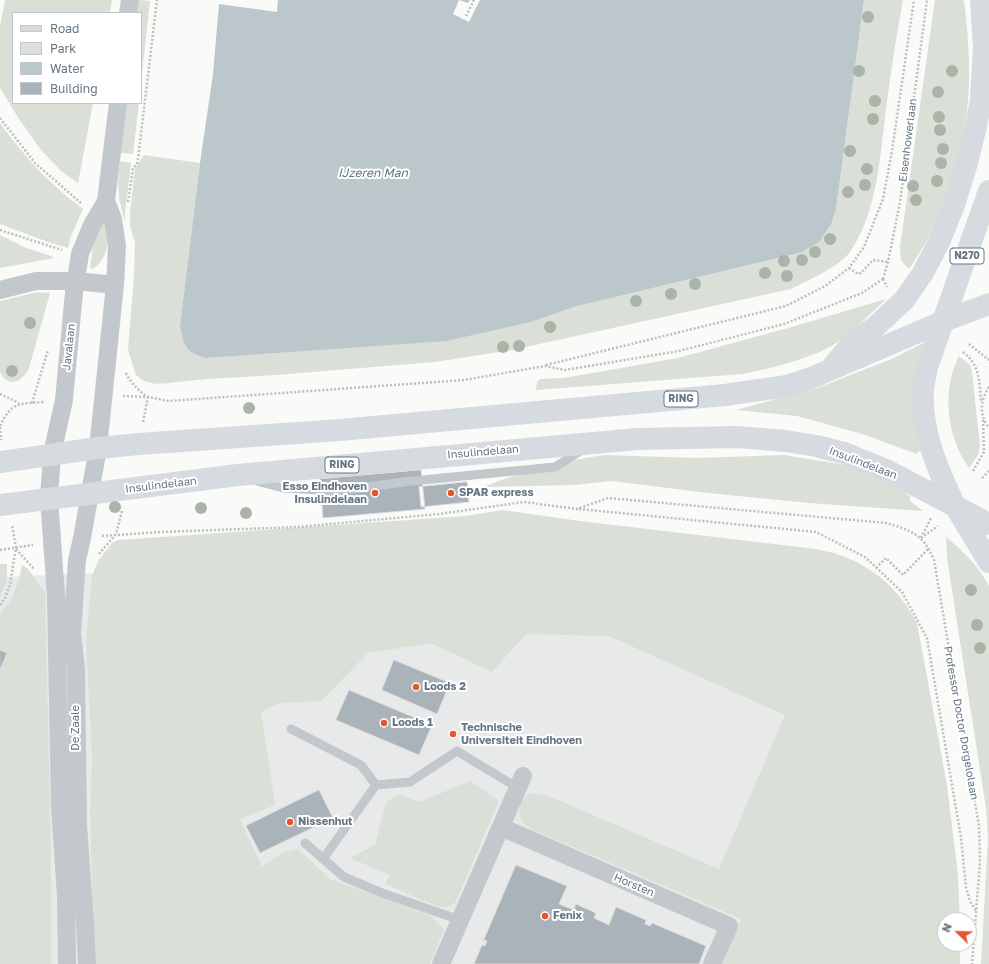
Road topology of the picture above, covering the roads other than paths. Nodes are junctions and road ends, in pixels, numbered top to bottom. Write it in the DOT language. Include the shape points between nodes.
graph roads {
  1 [pos="130,0"];
  2 [pos="981,0"];
  3 [pos="128,12"];
  4 [pos="118,104"];
  5 [pos="989,191"];
  6 [pos="106,201"];
  7 [pos="76,281"];
  8 [pos="115,285"];
  9 [pos="0,290"];
  10 [pos="989,304"];
  11 [pos="944,321"];
  12 [pos="828,371"];
  13 [pos="98,448"];
  14 [pos="52,454"];
  15 [pos="0,462"];
  16 [pos="90,494"];
  17 [pos="49,498"];
  18 [pos="0,505"];
  19 [pos="955,506"];
  20 [pos="989,524"];
  21 [pos="989,562"];
  22 [pos="291,729"];
  23 [pos="520,782"];
  24 [pos="376,785"];
  25 [pos="501,827"];
  26 [pos="305,843"];
  27 [pos="323,859"];
  28 [pos="460,920"];
  29 [pos="67,964"];
  30 [pos="87,964"];
  31 [pos="441,964"];
  32 [pos="712,964"];
  1 -- 3 [label="street"];
  2 -- 12 [label="main road" via="984,46 981,100 967,164 940,240 923,273 904,300 874,328 854,341"];
  4 -- 6 [label="street, Javalaan"];
  5 -- 11 [label="main road, N270"];
  6 -- 7 [label="street, Javalaan" via="80,254"];
  6 -- 8 [label="street, Javalaan" via="113,219 117,246"];
  7 -- 8 [label="street"];
  7 -- 9 [label="street" via="36,281"];
  7 -- 14 [label="street, Javalaan" via="64,400"];
  8 -- 13 [label="street, Javalaan"];
  10 -- 11 [label="main road, RING"];
  11 -- 12 [label="main road, RING"];
  11 -- 19 [label="main road" via="927,367 923,388 924,407 928,437 939,471"];
  12 -- 13 [label="main road, RING" via="787,386 725,395 340,430"];
  13 -- 14 [label="main road, RING"];
  13 -- 16 [label="street, Javalaan"];
  14 -- 15 [label="main road, RING"];
  14 -- 17 [label="street, Javalaan"];
  16 -- 17 [label="main road, Insulindelaan / RING"];
  16 -- 19 [label="main road, Insulindelaan / RING" via="238,475 595,442 736,437 786,440 861,459 888,470"];
  16 -- 30 [label="street, De Zaale" via="77,560 72,633 76,670 78,825"];
  17 -- 18 [label="main road, Insulindelaan / RING"];
  17 -- 29 [label="street, De Zaale" via="56,596 60,806 66,896"];
  19 -- 20 [label="main road, RING"];
  19 -- 21 [label="main road"];
  22 -- 24 [label="lane" via="361,765"];
  23 -- 24 [label="lane" via="458,751 410,782"];
  23 -- 25 [label="street"];
  24 -- 27 [label="lane"];
  25 -- 28 [label="street"];
  25 -- 32 [label="street, Horsten" via="728,926"];
  26 -- 27 [label="lane"];
  27 -- 28 [label="lane" via="344,877"];
  28 -- 31 [label="street"];
}
